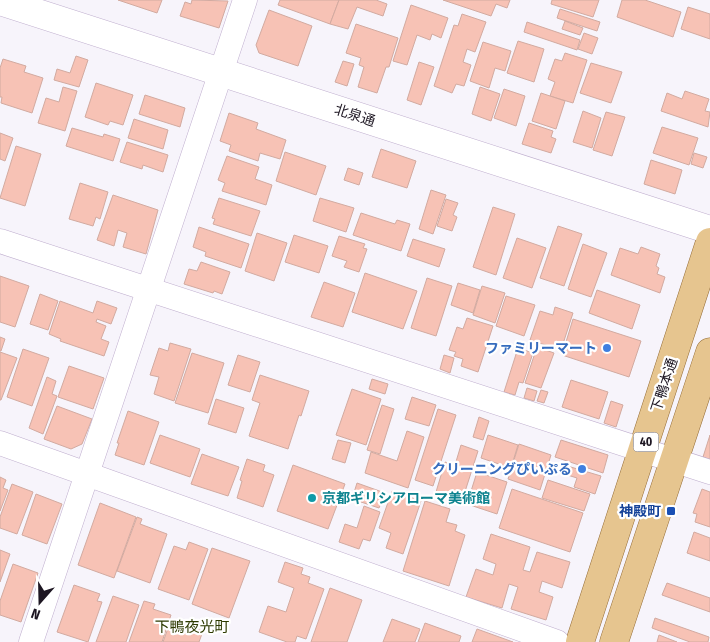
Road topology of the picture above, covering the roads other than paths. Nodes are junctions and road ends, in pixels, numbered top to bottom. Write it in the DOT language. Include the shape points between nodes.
graph roads {
  1 [pos="245,0"];
  2 [pos="0,2"];
  3 [pos="222,72"];
  4 [pos="710,230"];
  5 [pos="0,241"];
  6 [pos="710,242"];
  7 [pos="149,290"];
  8 [pos="710,352"];
  9 [pos="0,442"];
  10 [pos="643,450"];
  11 [pos="674,460"];
  12 [pos="710,472"];
  13 [pos="87,474"];
  14 [pos="31,642"];
  15 [pos="557,642"];
  16 [pos="580,642"];
  17 [pos="614,642"];
  1 -- 3 [label="street"];
  2 -- 3 [label="street, 北泉通"];
  3 -- 4 [label="street, 北泉通"];
  3 -- 7 [label="street"];
  5 -- 7 [label="street"];
  6 -- 10 [label="main road, 下鴨本通 / 40"];
  7 -- 10 [label="street"];
  7 -- 13 [label="street"];
  8 -- 11 [label="main road, 40"];
  9 -- 13 [label="street"];
  10 -- 11 [label="street"];
  10 -- 16 [label="main road, 下鴨本通 / 40"];
  11 -- 12 [label="street"];
  11 -- 17 [label="main road, 40"];
  13 -- 14 [label="street"];
  13 -- 15 [label="street"];
}
